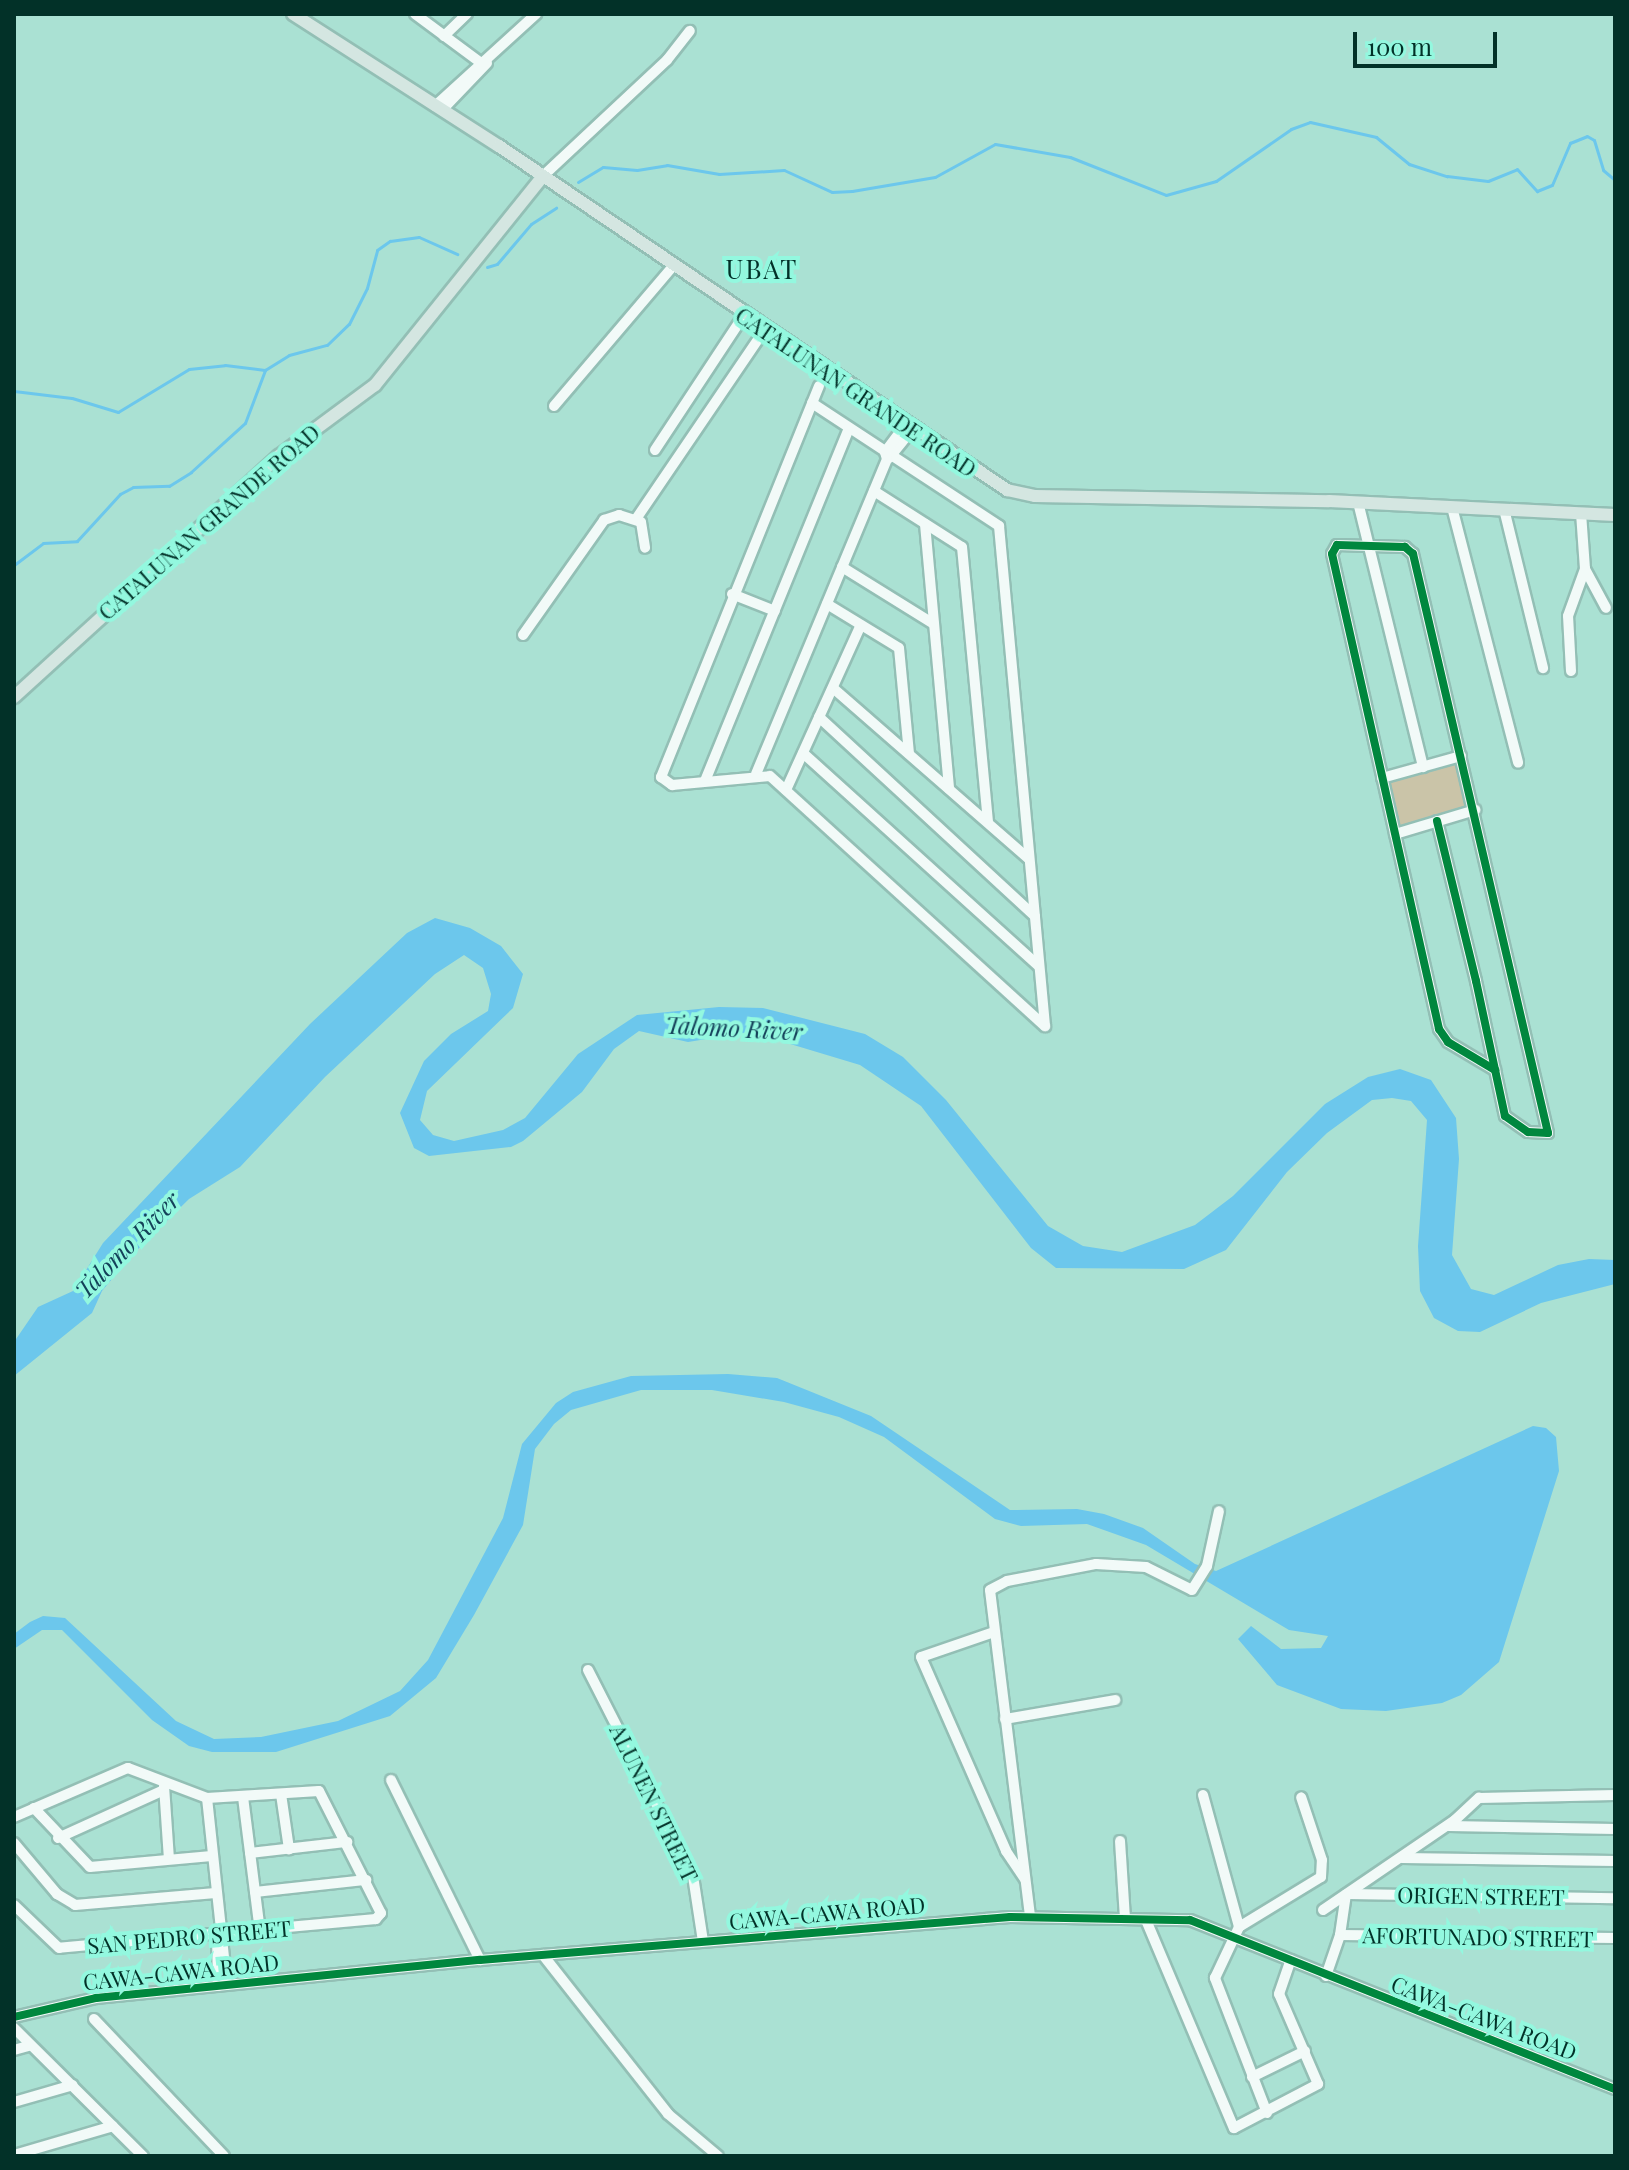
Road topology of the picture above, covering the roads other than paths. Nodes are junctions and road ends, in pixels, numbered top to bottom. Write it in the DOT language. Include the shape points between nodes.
graph roads {
  1 [pos="293,14"];
  2 [pos="415,14"];
  3 [pos="467,14"];
  4 [pos="536,14"];
  5 [pos="690,31"];
  6 [pos="444,36"];
  7 [pos="485,63"];
  8 [pos="438,108"];
  9 [pos="543,176"];
  10 [pos="673,266"];
  11 [pos="744,315"];
  12 [pos="765,329"];
  13 [pos="819,386"];
  14 [pos="812,403"];
  15 [pos="554,406"];
  16 [pos="908,427"];
  17 [pos="849,428"];
  18 [pos="655,450"];
  19 [pos="888,456"];
  20 [pos="874,491"];
  21 [pos="1358,502"];
  22 [pos="1452,507"];
  23 [pos="1504,509"];
  24 [pos="1581,513"];
  25 [pos="1615,515"];
  26 [pos="636,519"];
  27 [pos="925,524"];
  28 [pos="1369,545"];
  29 [pos="645,548"];
  30 [pos="842,567"];
  31 [pos="1585,569"];
  32 [pos="732,594"];
  33 [pos="827,604"];
  34 [pos="1606,608"];
  35 [pos="775,611"];
  36 [pos="934,624"];
  37 [pos="861,625"];
  38 [pos="523,635"];
  39 [pos="1543,668"];
  40 [pos="1571,671"];
  41 [pos="833,688"];
  42 [pos="14,697"];
  43 [pos="819,717"];
  44 [pos="803,753"];
  45 [pos="909,754"];
  46 [pos="1461,756"];
  47 [pos="1518,763"];
  48 [pos="1423,767"];
  49 [pos="756,774"];
  50 [pos="1382,778"];
  51 [pos="705,781"];
  52 [pos="949,789"];
  53 [pos="786,790"];
  54 [pos="1475,810"];
  55 [pos="1437,821"];
  56 [pos="988,822"];
  57 [pos="1395,834"];
  58 [pos="1029,859"];
  59 [pos="1035,916"];
  60 [pos="1039,966"];
  61 [pos="1495,1070"];
  62 [pos="1219,1511"];
  63 [pos="994,1632"];
  64 [pos="588,1670"];
  65 [pos="1115,1700"];
  66 [pos="1005,1719"];
  67 [pos="391,1780"];
  68 [pos="164,1787"];
  69 [pos="281,1794"];
  70 [pos="1203,1795"];
  71 [pos="1615,1795"];
  72 [pos="243,1797"];
  73 [pos="1301,1797"];
  74 [pos="207,1798"];
  75 [pos="34,1808"];
  76 [pos="14,1817"];
  77 [pos="1447,1826"];
  78 [pos="1615,1829"];
  79 [pos="58,1838"];
  80 [pos="1120,1841"];
  81 [pos="347,1842"];
  82 [pos="14,1843"];
  83 [pos="289,1849"];
  84 [pos="250,1853"];
  85 [pos="212,1856"];
  86 [pos="1400,1858"];
  87 [pos="169,1859"];
  88 [pos="1615,1861"];
  89 [pos="366,1880"];
  90 [pos="1026,1881"];
  91 [pos="255,1892"];
  92 [pos="215,1893"];
  93 [pos="1346,1894"];
  94 [pos="1615,1898"];
  95 [pos="14,1905"];
  96 [pos="1323,1910"];
  97 [pos="1030,1916"];
  98 [pos="1125,1919"];
  99 [pos="1146,1920"];
  100 [pos="260,1931"];
  101 [pos="1237,1931"];
  102 [pos="219,1932"];
  103 [pos="1340,1935"];
  104 [pos="1615,1938"];
  105 [pos="703,1941"];
  106 [pos="543,1955"];
  107 [pos="480,1960"];
  108 [pos="1291,1960"];
  109 [pos="1326,1976"];
  110 [pos="222,1986"];
  111 [pos="14,2017"];
  112 [pos="94,2019"];
  113 [pos="14,2028"];
  114 [pos="28,2046"];
  115 [pos="14,2050"];
  116 [pos="1305,2051"];
  117 [pos="1252,2077"];
  118 [pos="73,2085"];
  119 [pos="1615,2089"];
  120 [pos="14,2102"];
  121 [pos="1267,2113"];
  122 [pos="113,2126"];
  123 [pos="14,2155"];
  124 [pos="143,2156"];
  125 [pos="224,2156"];
  126 [pos="718,2156"];
  1 -- 8 [label="main road"];
  2 -- 6 [label="street"];
  3 -- 6 [label="street"];
  4 -- 7 [label="street"];
  5 -- 9 [label="street" via="667,60"];
  6 -- 7 [label="street"];
  7 -- 8 [label="street"];
  8 -- 9 [label="main road"];
  9 -- 10 [label="main road, CATALUNAN GRANDE ROAD"];
  9 -- 42 [label="main road, CATALUNAN GRANDE ROAD" via="375,385 285,451"];
  10 -- 11 [label="main road, CATALUNAN GRANDE ROAD"];
  10 -- 15 [label="street"];
  11 -- 12 [label="main road, CATALUNAN GRANDE ROAD"];
  11 -- 18 [label="street"];
  12 -- 16 [label="main road, CATALUNAN GRANDE ROAD"];
  12 -- 26 [label="street"];
  13 -- 14 [label="street"];
  14 -- 17 [label="street"];
  14 -- 32 [label="street"];
  16 -- 19 [label="street"];
  16 -- 21 [label="main road, CATALUNAN GRANDE ROAD" via="989,482 1025,495"];
  17 -- 19 [label="street"];
  17 -- 35 [label="street"];
  19 -- 20 [label="street"];
  19 -- 58 [label="street" via="999,526"];
  20 -- 27 [label="street"];
  20 -- 30 [label="street"];
  21 -- 22 [label="main road, CATALUNAN GRANDE ROAD"];
  21 -- 28 [label="street"];
  22 -- 23 [label="main road, CATALUNAN GRANDE ROAD"];
  22 -- 47 [label="street"];
  23 -- 24 [label="main road, CATALUNAN GRANDE ROAD"];
  23 -- 39 [label="street"];
  24 -- 25 [label="main road, CATALUNAN GRANDE ROAD"];
  24 -- 31 [label="street"];
  26 -- 29 [label="street" via="646,530"];
  26 -- 38 [label="street" via="611,516 599,525"];
  27 -- 36 [label="street"];
  27 -- 56 [label="street" via="962,547"];
  28 -- 46 [label="street" via="1412,552"];
  28 -- 48 [label="street"];
  28 -- 50 [label="street" via="1341,544 1332,554"];
  30 -- 33 [label="street"];
  30 -- 36 [label="street"];
  31 -- 34 [label="street"];
  31 -- 40 [label="street" via="1568,616"];
  32 -- 35 [label="street"];
  32 -- 51 [label="street" via="662,773 662,780 672,785"];
  33 -- 37 [label="street"];
  33 -- 49 [label="street"];
  35 -- 51 [label="street"];
  36 -- 52 [label="street"];
  37 -- 41 [label="street"];
  37 -- 45 [label="street" via="899,648"];
  41 -- 43 [label="street"];
  41 -- 45 [label="street"];
  43 -- 44 [label="street"];
  43 -- 59 [label="street"];
  44 -- 53 [label="street"];
  44 -- 60 [label="street"];
  45 -- 52 [label="street"];
  46 -- 48 [label="street"];
  46 -- 54 [label="street"];
  48 -- 50 [label="street"];
  49 -- 51 [label="street"];
  49 -- 53 [label="street" via="770,776"];
  50 -- 57 [label="street"];
  52 -- 56 [label="street"];
  53 -- 60 [label="street" via="1045,1026"];
  54 -- 55 [label="street"];
  54 -- 61 [label="street" via="1548,1133 1528,1132 1510,1123"];
  55 -- 57 [label="street"];
  55 -- 61 [label="street"];
  56 -- 58 [label="street"];
  57 -- 61 [label="street" via="1441,1035"];
  58 -- 59 [label="street"];
  59 -- 60 [label="street"];
  62 -- 63 [label="street" via="1207,1566 1190,1590 1146,1567 1096,1564 1007,1581 988,1595"];
  63 -- 66 [label="street"];
  63 -- 90 [label="street" via="921,1657 1006,1851"];
  64 -- 105 [label="street, ALUNEN STREET" via="693,1876"];
  65 -- 66 [label="street"];
  66 -- 90 [label="street"];
  67 -- 107 [label="street"];
  68 -- 74 [label="street"];
  68 -- 75 [label="street" via="128,1768"];
  68 -- 79 [label="street"];
  68 -- 87 [label="street"];
  69 -- 72 [label="street"];
  69 -- 81 [label="street" via="322,1792"];
  69 -- 83 [label="street"];
  70 -- 101 [label="street"];
  71 -- 77 [label="street" via="1484,1796"];
  72 -- 74 [label="street"];
  72 -- 84 [label="street"];
  73 -- 101 [label="street" via="1322,1860 1321,1877"];
  74 -- 85 [label="street"];
  75 -- 76 [label="street"];
  75 -- 79 [label="street"];
  77 -- 78 [label="street"];
  77 -- 86 [label="street"];
  79 -- 87 [label="street" via="90,1867"];
  80 -- 98 [label="street"];
  81 -- 83 [label="street"];
  81 -- 89 [label="street"];
  82 -- 92 [label="street" via="57,1894 75,1905"];
  83 -- 84 [label="street"];
  84 -- 91 [label="street"];
  85 -- 87 [label="street"];
  85 -- 92 [label="street"];
  86 -- 88 [label="street"];
  86 -- 93 [label="street"];
  89 -- 91 [label="street"];
  89 -- 100 [label="street, SAN PEDRO STREET" via="380,1916"];
  90 -- 97 [label="street"];
  91 -- 100 [label="street"];
  92 -- 102 [label="street"];
  93 -- 94 [label="street, ORIGEN STREET"];
  93 -- 96 [label="street"];
  93 -- 103 [label="street"];
  95 -- 102 [label="street, SAN PEDRO STREET" via="59,1948"];
  97 -- 98 [label="street, CAWA-CAWA ROAD"];
  97 -- 105 [label="street, CAWA-CAWA ROAD"];
  98 -- 99 [label="street, CAWA-CAWA ROAD"];
  99 -- 101 [label="street, CAWA-CAWA ROAD" via="1197,1921"];
  99 -- 121 [label="street" via="1230,2123 1237,2129"];
  100 -- 102 [label="street, SAN PEDRO STREET"];
  101 -- 108 [label="street, CAWA-CAWA ROAD"];
  101 -- 117 [label="street" via="1215,1985"];
  102 -- 110 [label="street"];
  103 -- 104 [label="street, AFORTUNADO STREET"];
  103 -- 109 [label="street"];
  105 -- 106 [label="street, CAWA-CAWA ROAD"];
  106 -- 107 [label="street, CAWA-CAWA ROAD"];
  106 -- 126 [label="street" via="668,2114"];
  107 -- 110 [label="street, CAWA-CAWA ROAD"];
  108 -- 109 [label="street, CAWA-CAWA ROAD"];
  108 -- 116 [label="street" via="1278,1989"];
  109 -- 119 [label="street, CAWA-CAWA ROAD"];
  110 -- 111 [label="street, CAWA-CAWA ROAD" via="96,1998"];
  112 -- 125 [label="street"];
  113 -- 114 [label="street"];
  114 -- 115 [label="street"];
  114 -- 118 [label="street"];
  116 -- 117 [label="street"];
  116 -- 121 [label="street" via="1317,2086"];
  117 -- 121 [label="street"];
  118 -- 120 [label="street"];
  118 -- 122 [label="street"];
  122 -- 123 [label="street"];
  122 -- 124 [label="street"];
}
